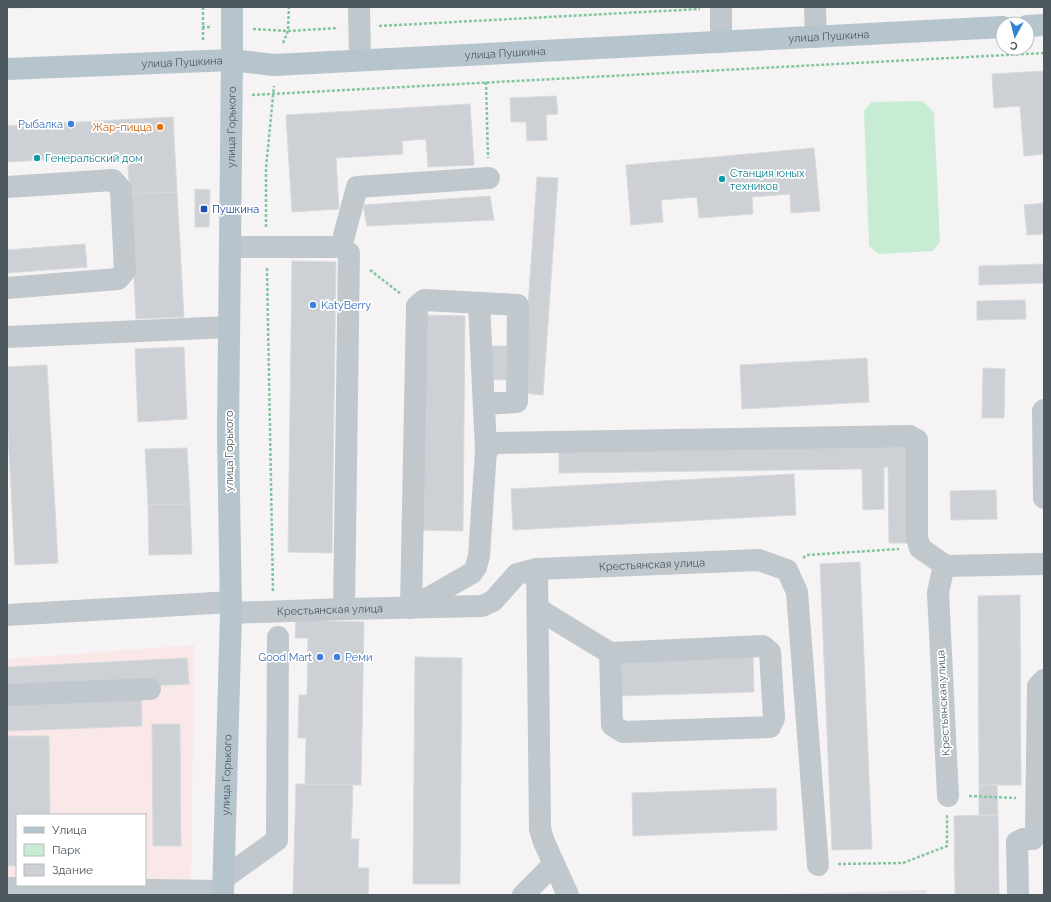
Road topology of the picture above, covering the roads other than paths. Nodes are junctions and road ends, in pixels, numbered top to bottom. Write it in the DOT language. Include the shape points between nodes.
graph roads {
  1 [pos="232,7"];
  2 [pos="815,7"];
  3 [pos="721,8"];
  4 [pos="360,17"];
  5 [pos="995,27"];
  6 [pos="816,37"];
  7 [pos="720,42"];
  8 [pos="232,60"];
  9 [pos="360,60"];
  10 [pos="7,69"];
  11 [pos="489,178"];
  12 [pos="7,187"];
  13 [pos="230,247"];
  14 [pos="345,250"];
  15 [pos="7,288"];
  16 [pos="480,303"];
  17 [pos="229,327"];
  18 [pos="7,337"];
  19 [pos="484,404"];
  20 [pos="1044,410"];
  21 [pos="486,450"];
  22 [pos="1044,498"];
  23 [pos="1044,564"];
  24 [pos="946,566"];
  25 [pos="537,569"];
  26 [pos="231,608"];
  27 [pos="411,608"];
  28 [pos="344,609"];
  29 [pos="538,609"];
  30 [pos="7,615"];
  31 [pos="278,637"];
  32 [pos="610,653"];
  33 [pos="1044,680"];
  34 [pos="150,689"];
  35 [pos="7,695"];
  36 [pos="948,796"];
  37 [pos="554,864"];
  38 [pos="818,865"];
  39 [pos="7,888"];
  40 [pos="223,888"];
  41 [pos="73,892"];
  42 [pos="524,895"];
  43 [pos="568,895"];
  44 [pos="1018,895"];
  1 -- 8 [label="main road, улица Горького"];
  2 -- 6 [label="lane"];
  3 -- 7 [label="lane"];
  4 -- 9 [label="lane"];
  5 -- 6 [label="main road, улица Пушкина"];
  6 -- 7 [label="main road, улица Пушкина"];
  7 -- 9 [label="main road, улица Пушкина"];
  8 -- 9 [label="main road, улица Пушкина" via="274,65"];
  8 -- 10 [label="main road, улица Пушкина"];
  8 -- 13 [label="main road, улица Горького"];
  11 -- 14 [label="lane" via="357,187"];
  12 -- 15 [label="lane" via="113,180 122,190 125,270 118,279"];
  13 -- 14 [label="lane"];
  13 -- 17 [label="main road, улица Горького"];
  14 -- 28 [label="lane"];
  16 -- 19 [label="lane"];
  16 -- 19 [label="lane" via="518,305 517,402"];
  16 -- 27 [label="lane" via="424,300 417,306"];
  17 -- 18 [label="lane"];
  17 -- 26 [label="main road, улица Горького"];
  19 -- 21 [label="lane"];
  20 -- 22 [label="lane"];
  21 -- 24 [label="lane" via="495,443 910,436 917,440 917,538 920,548"];
  21 -- 27 [label="lane" via="479,556 476,566 472,572"];
  23 -- 24 [label="lane"];
  24 -- 36 [label="lane, Крестьянская улица" via="938,593"];
  25 -- 27 [label="lane, Крестьянская улица" via="517,574 493,601 482,606"];
  25 -- 29 [label="lane"];
  25 -- 38 [label="lane, Крестьянская улица" via="759,560 786,570 797,592"];
  26 -- 28 [label="lane, Крестьянская улица" via="274,611"];
  26 -- 30 [label="lane, Крестьянская улица"];
  26 -- 40 [label="main road, улица Горького"];
  27 -- 28 [label="lane, Крестьянская улица"];
  29 -- 32 [label="lane"];
  29 -- 37 [label="lane" via="540,829"];
  31 -- 40 [label="lane" via="277,840"];
  32 -- 32 [label="lane" via="612,725 623,732 770,728 774,718 770,652 763,646"];
  33 -- 44 [label="lane" via="1038,686 1036,832 1033,839 1017,842"];
  34 -- 35 [label="lane"];
  37 -- 42 [label="lane"];
  37 -- 43 [label="lane"];
  39 -- 41 [label="lane"];
  40 -- 41 [label="lane"];
}
